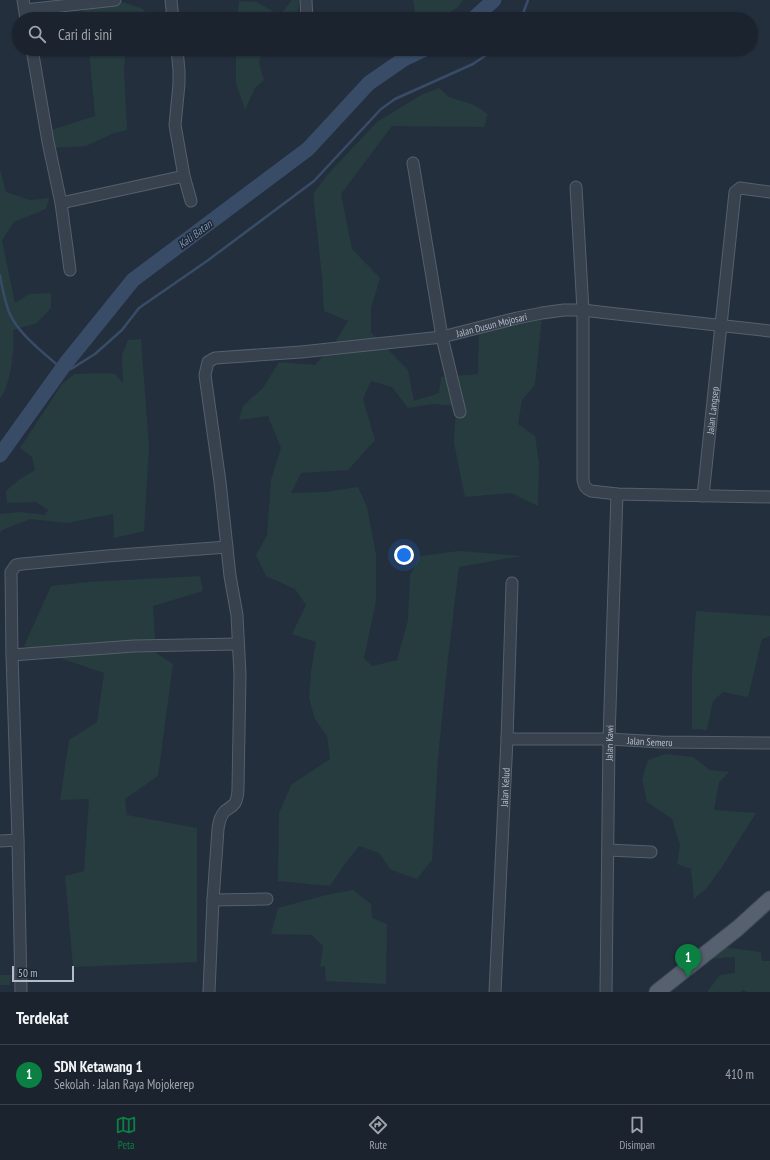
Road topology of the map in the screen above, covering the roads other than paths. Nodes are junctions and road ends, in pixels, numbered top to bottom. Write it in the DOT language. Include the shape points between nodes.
graph roads {
  1 [pos="115,0"];
  2 [pos="171,0"];
  3 [pos="306,0"];
  4 [pos="25,10"];
  5 [pos="172,12"];
  6 [pos="307,12"];
  7 [pos="33,56"];
  8 [pos="178,56"];
  9 [pos="413,163"];
  10 [pos="184,176"];
  11 [pos="576,187"];
  12 [pos="770,192"];
  13 [pos="191,201"];
  14 [pos="61,203"];
  15 [pos="70,270"];
  16 [pos="583,310"];
  17 [pos="722,325"];
  18 [pos="770,331"];
  19 [pos="442,337"];
  20 [pos="460,412"];
  21 [pos="617,494"];
  22 [pos="704,496"];
  23 [pos="770,496"];
  24 [pos="227,547"];
  25 [pos="512,583"];
  26 [pos="238,644"];
  27 [pos="12,655"];
  28 [pos="507,739"];
  29 [pos="610,740"];
  30 [pos="770,743"];
  31 [pos="18,840"];
  32 [pos="0,841"];
  33 [pos="608,850"];
  34 [pos="651,852"];
  35 [pos="267,899"];
  36 [pos="770,899"];
  37 [pos="213,900"];
  38 [pos="21,992"];
  39 [pos="209,992"];
  40 [pos="496,992"];
  41 [pos="606,992"];
  42 [pos="657,992"];
  1 -- 4 [label="street"];
  2 -- 5 [label="street"];
  3 -- 6 [label="street"];
  7 -- 14 [label="street"];
  8 -- 10 [label="street" via="179,84 175,124"];
  9 -- 19 [label="street"];
  10 -- 13 [label="street"];
  10 -- 14 [label="street"];
  11 -- 16 [label="street"];
  12 -- 17 [label="street, Jalan Langsep" via="740,188 735,192"];
  14 -- 15 [label="street"];
  16 -- 17 [label="street, Jalan Dusun Mojosari"];
  16 -- 19 [label="street, Jalan Dusun Mojosari" via="542,313"];
  16 -- 21 [label="street" via="584,486 591,491"];
  17 -- 18 [label="street, Jalan Dusun Mojosari"];
  17 -- 22 [label="street, Jalan Langsep"];
  19 -- 20 [label="street"];
  19 -- 24 [label="street, Jalan Dusun Mojosari" via="214,359 208,362 205,374"];
  21 -- 22 [label="street"];
  21 -- 29 [label="street, Jalan Kawi"];
  22 -- 23 [label="street"];
  24 -- 26 [label="street" via="237,615"];
  24 -- 27 [label="street" via="16,565 10,572"];
  25 -- 28 [label="street, Jalan Kelud"];
  26 -- 27 [label="street" via="134,646"];
  26 -- 37 [label="street" via="238,788 236,802 219,821"];
  27 -- 31 [label="street"];
  28 -- 29 [label="street, Jalan Semeru"];
  28 -- 40 [label="street, Jalan Kelud"];
  29 -- 30 [label="street, Jalan Semeru"];
  29 -- 33 [label="street, Jalan Kawi"];
  31 -- 32 [label="street"];
  31 -- 38 [label="street"];
  33 -- 34 [label="street"];
  33 -- 41 [label="street, Jalan Kawi"];
  35 -- 37 [label="street"];
  36 -- 42 [label="main road" via="738,928"];
  37 -- 39 [label="street"];
}
